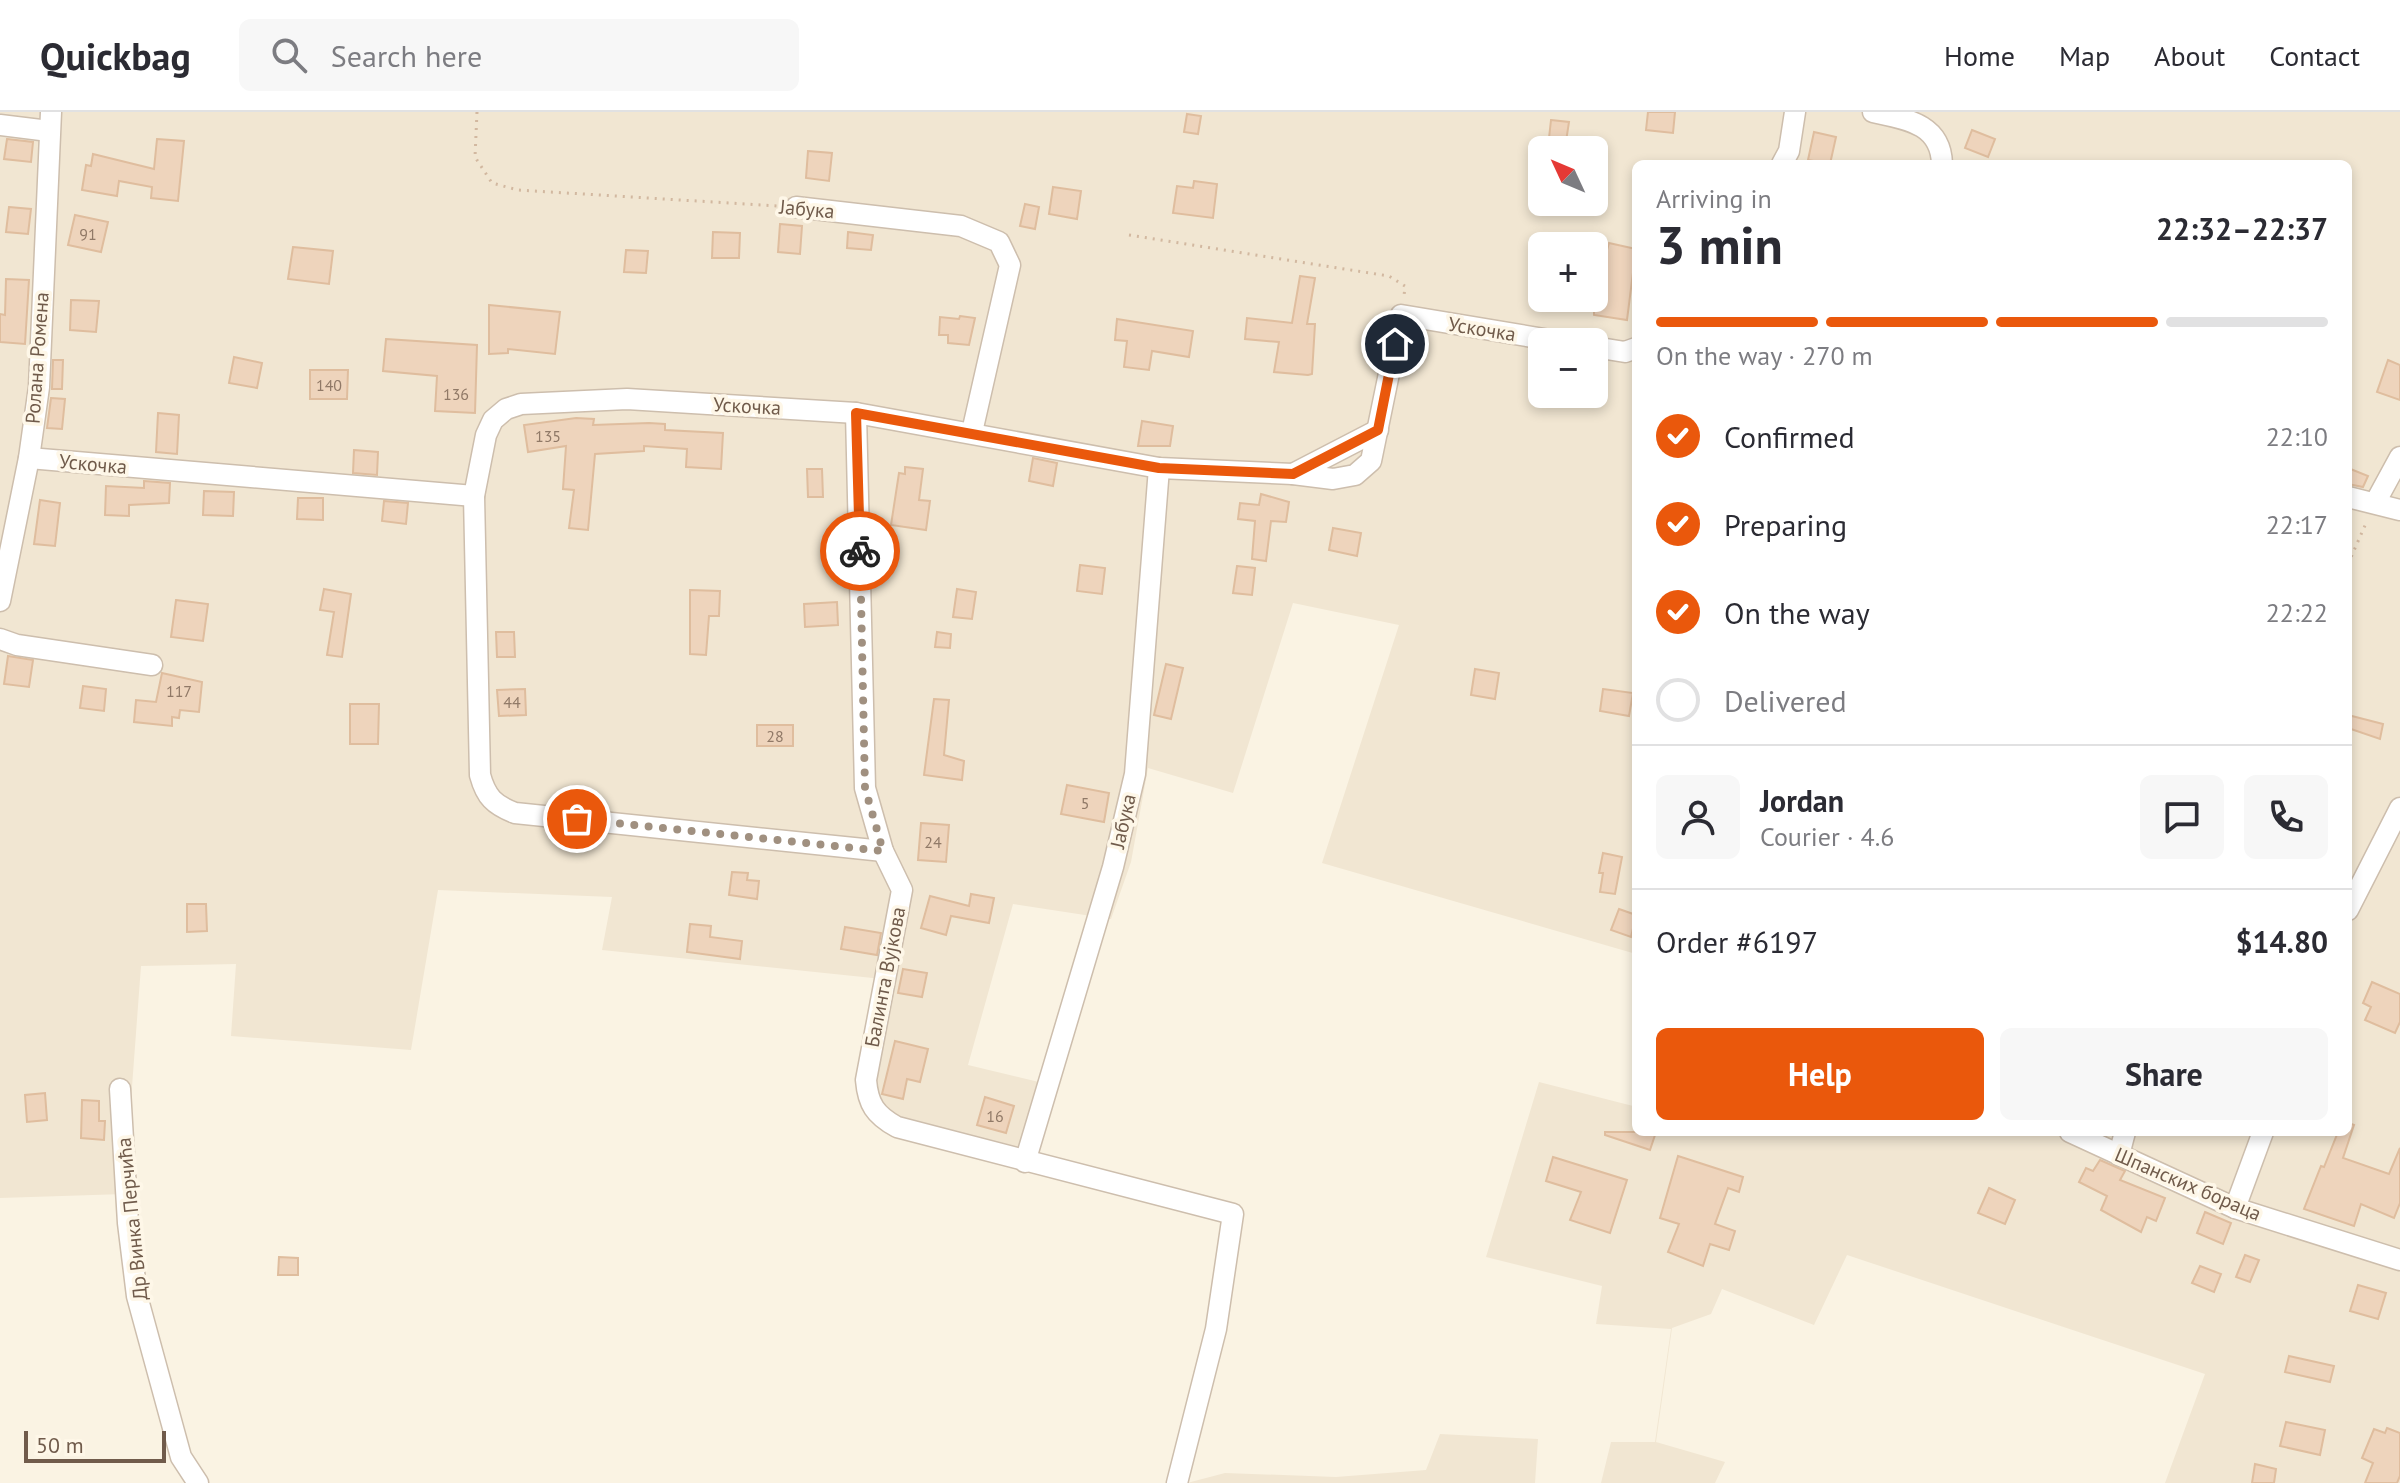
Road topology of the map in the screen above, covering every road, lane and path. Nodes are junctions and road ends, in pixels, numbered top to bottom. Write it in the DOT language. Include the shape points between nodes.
graph roads {
  1 [pos="477,112"];
  2 [pos="1795,112"];
  3 [pos="1873,112"];
  4 [pos="50,122"];
  5 [pos="0,125"];
  6 [pos="1784,160"];
  7 [pos="1941,160"];
  8 [pos="796,207"];
  9 [pos="1129,235"];
  10 [pos="1401,315"];
  11 [pos="1528,336"];
  12 [pos="1608,349"];
  13 [pos="1632,349"];
  14 [pos="856,413"];
  15 [pos="1378,430"];
  16 [pos="972,432"];
  17 [pos="2400,457"];
  18 [pos="29,458"];
  19 [pos="1159,468"];
  20 [pos="1293,474"];
  21 [pos="474,496"];
  22 [pos="2352,498"];
  23 [pos="2375,503"];
  24 [pos="2400,510"];
  25 [pos="2352,555"];
  26 [pos="5,556"];
  27 [pos="0,601"];
  28 [pos="0,639"];
  29 [pos="152,665"];
  30 [pos="2400,808"];
  31 [pos="883,851"];
  32 [pos="2352,902"];
  33 [pos="120,1089"];
  34 [pos="2079,1136"];
  35 [pos="2124,1136"];
  36 [pos="2262,1136"];
  37 [pos="2119,1155"];
  38 [pos="1025,1162"];
  39 [pos="2235,1208"];
  40 [pos="2400,1260"];
  41 [pos="198,1483"];
  42 [pos="1177,1483"];
  1 -- 8 [label="path, Јабука" via="475,157 492,183 518,190"];
  2 -- 6 [label="street"];
  3 -- 7 [label="street" via="1914,121 1937,139"];
  4 -- 5 [label="street"];
  4 -- 18 [label="street, Ролана Ромена" via="39,387"];
  8 -- 16 [label="street, Јабука" via="961,226 999,242 1010,265"];
  9 -- 10 [label="path" via="1389,276 1405,286"];
  10 -- 11 [label="street, Ускочка"];
  10 -- 15 [label="street, Ускочка"];
  12 -- 13 [label="street"];
  14 -- 16 [label="street, Ускочка"];
  14 -- 21 [label="street, Ускочка" via="627,399 521,404 493,420"];
  14 -- 31 [label="street" via="865,788"];
  15 -- 20 [label="street"];
  15 -- 20 [label="street, Ускочка" via="1371,461 1355,475 1333,479"];
  16 -- 19 [label="street, Ускочка"];
  17 -- 23 [label="street"];
  18 -- 21 [label="street, Ускочка"];
  18 -- 26 [label="street, Ролана Ромена"];
  19 -- 20 [label="street, Ускочка"];
  19 -- 38 [label="street, Јабука" via="1135,774 1113,867"];
  21 -- 31 [label="street" via="480,775 485,793 498,807 515,813"];
  22 -- 23 [label="street"];
  23 -- 24 [label="street"];
  23 -- 25 [label="path"];
  26 -- 27 [label="street, Ролана Ромена"];
  28 -- 29 [label="street"];
  30 -- 32 [label="street"];
  31 -- 38 [label="street, Балинта Вујкова" via="902,890 866,1080 868,1100 879,1117 897,1127"];
  33 -- 41 [label="street, Др Винка Перчића" via="137,1296 181,1457"];
  34 -- 37 [label="street, Шпанских бораца"];
  35 -- 37 [label="street"];
  36 -- 39 [label="street"];
  37 -- 39 [label="street, Шпанских бораца"];
  38 -- 42 [label="street, Балинта Вујкова" via="1233,1214 1216,1329"];
  39 -- 40 [label="street, Шпанских бораца"];
}
